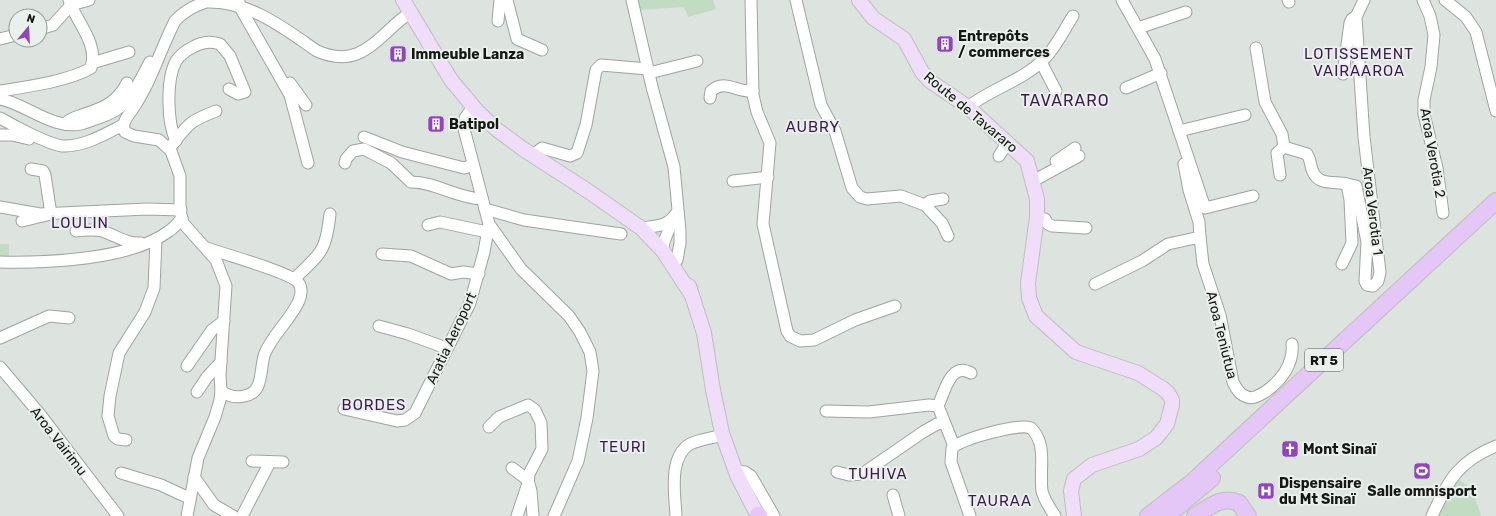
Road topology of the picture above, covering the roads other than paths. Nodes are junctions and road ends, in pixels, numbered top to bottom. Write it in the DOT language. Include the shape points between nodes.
graph roads {
  1 [pos="88,0"];
  2 [pos="392,0"];
  3 [pos="500,0"];
  4 [pos="507,0"];
  5 [pos="632,0"];
  6 [pos="751,0"];
  7 [pos="796,0"];
  8 [pos="859,0"];
  9 [pos="1122,0"];
  10 [pos="1364,0"];
  11 [pos="1423,0"];
  12 [pos="1445,0"];
  13 [pos="70,2"];
  14 [pos="239,2"];
  15 [pos="405,6"];
  16 [pos="1186,12"];
  17 [pos="1073,16"];
  18 [pos="1356,17"];
  19 [pos="498,21"];
  20 [pos="48,27"];
  21 [pos="1138,28"];
  22 [pos="164,44"];
  23 [pos="1256,48"];
  24 [pos="542,50"];
  25 [pos="129,52"];
  26 [pos="267,52"];
  27 [pos="697,62"];
  28 [pos="1041,62"];
  29 [pos="92,64"];
  30 [pos="648,71"];
  31 [pos="1161,73"];
  32 [pos="1343,74"];
  33 [pos="127,83"];
  34 [pos="1126,88"];
  35 [pos="228,89"];
  36 [pos="0,91"];
  37 [pos="752,91"];
  38 [pos="1056,91"];
  39 [pos="710,98"];
  40 [pos="0,99"];
  41 [pos="306,105"];
  42 [pos="473,106"];
  43 [pos="968,107"];
  44 [pos="216,111"];
  45 [pos="1496,111"];
  46 [pos="1245,115"];
  47 [pos="0,118"];
  48 [pos="66,123"];
  49 [pos="123,125"];
  50 [pos="1179,131"];
  51 [pos="0,135"];
  52 [pos="364,136"];
  53 [pos="50,142"];
  54 [pos="1008,142"];
  55 [pos="173,145"];
  56 [pos="1184,146"];
  57 [pos="1284,147"];
  58 [pos="1077,152"];
  59 [pos="533,155"];
  60 [pos="999,156"];
  61 [pos="308,163"];
  62 [pos="345,163"];
  63 [pos="473,165"];
  64 [pos="31,169"];
  65 [pos="1280,175"];
  66 [pos="768,177"];
  67 [pos="1033,178"];
  68 [pos="733,181"];
  69 [pos="1347,184"];
  70 [pos="588,191"];
  71 [pos="1253,196"];
  72 [pos="943,199"];
  73 [pos="1496,201"];
  74 [pos="484,204"];
  75 [pos="925,205"];
  76 [pos="0,207"];
  77 [pos="678,211"];
  78 [pos="51,214"];
  79 [pos="181,214"];
  80 [pos="330,214"];
  81 [pos="1444,214"];
  82 [pos="1496,216"];
  83 [pos="1037,217"];
  84 [pos="22,221"];
  85 [pos="672,221"];
  86 [pos="428,224"];
  87 [pos="648,227"];
  88 [pos="488,228"];
  89 [pos="1086,228"];
  90 [pos="76,231"];
  91 [pos="621,234"];
  92 [pos="948,236"];
  93 [pos="1200,237"];
  94 [pos="153,240"];
  95 [pos="664,247"];
  96 [pos="207,248"];
  97 [pos="382,254"];
  98 [pos="678,260"];
  99 [pos="0,262"];
  100 [pos="1342,264"];
  101 [pos="479,274"];
  102 [pos="294,278"];
  103 [pos="1095,284"];
  104 [pos="691,294"];
  105 [pos="895,306"];
  106 [pos="68,318"];
  107 [pos="224,321"];
  108 [pos="379,326"];
  109 [pos="0,338"];
  110 [pos="1292,344"];
  111 [pos="446,348"];
  112 [pos="221,362"];
  113 [pos="187,366"];
  114 [pos="0,367"];
  115 [pos="971,373"];
  116 [pos="221,391"];
  117 [pos="197,392"];
  118 [pos="938,406"];
  119 [pos="344,409"];
  120 [pos="826,412"];
  121 [pos="944,424"];
  122 [pos="489,427"];
  123 [pos="723,435"];
  124 [pos="126,440"];
  125 [pos="954,446"];
  126 [pos="1496,446"];
  127 [pos="252,461"];
  128 [pos="270,462"];
  129 [pos="283,462"];
  130 [pos="512,468"];
  131 [pos="736,471"];
  132 [pos="837,472"];
  133 [pos="121,473"];
  134 [pos="194,477"];
  135 [pos="528,480"];
  136 [pos="893,495"];
  137 [pos="189,498"];
  138 [pos="118,516"];
  139 [pos="187,516"];
  140 [pos="233,516"];
  141 [pos="242,516"];
  142 [pos="517,516"];
  143 [pos="533,516"];
  144 [pos="554,516"];
  145 [pos="676,516"];
  146 [pos="758,516"];
  147 [pos="774,516"];
  148 [pos="899,516"];
  149 [pos="970,516"];
  150 [pos="1055,516"];
  151 [pos="1074,516"];
  152 [pos="1148,516"];
  153 [pos="1167,516"];
  154 [pos="1195,516"];
  155 [pos="1248,516"];
  156 [pos="1432,516"];
  1 -- 13 [label="street"];
  2 -- 15 [label="main road"];
  3 -- 19 [label="street"];
  4 -- 24 [label="street" via="517,39"];
  5 -- 30 [label="street"];
  6 -- 37 [label="street"];
  7 -- 75 [label="street" via="821,105 835,131 852,188 860,197 867,199 901,196"];
  8 -- 43 [label="main road, Route de Tavararo" via="873,18 904,39 922,72 930,81"];
  9 -- 21 [label="street"];
  10 -- 18 [label="street, Aroa Verotia 1"];
  11 -- 81 [label="street, Aroa Verotia 2" via="1434,35 1424,114"];
  12 -- 45 [label="street" via="1466,18 1476,32"];
  13 -- 20 [label="street" via="53,25"];
  13 -- 29 [label="street" via="85,32 93,55"];
  14 -- 15 [label="street" via="260,11 317,51 334,57 350,57 366,50 381,38"];
  14 -- 22 [label="street" via="211,1 189,8 176,21"];
  14 -- 26 [label="street"];
  15 -- 42 [label="main road" via="451,80"];
  16 -- 21 [label="street"];
  17 -- 28 [label="street" via="1055,47"];
  18 -- 32 [label="street, Aroa Verotia 1" via="1350,23"];
  18 -- 69 [label="street, Aroa Verotia 1" via="1364,137 1380,272 1378,281 1373,286 1367,285 1365,281 1367,242 1356,186"];
  21 -- 31 [label="street"];
  22 -- 48 [label="street" via="154,54 136,88 116,110 81,124"];
  22 -- 49 [label="street" via="144,90"];
  23 -- 57 [label="street" via="1265,102 1282,134"];
  25 -- 29 [label="street"];
  26 -- 41 [label="street"];
  26 -- 61 [label="street" via="293,101"];
  27 -- 30 [label="street"];
  28 -- 38 [label="street"];
  28 -- 43 [label="street"];
  29 -- 36 [label="street" via="91,68 84,72"];
  30 -- 59 [label="street" via="601,65 596,70 586,125 577,153 570,156 542,148"];
  30 -- 77 [label="street" via="674,168"];
  31 -- 34 [label="street"];
  31 -- 50 [label="street"];
  33 -- 48 [label="street" via="116,100 94,111 71,118"];
  35 -- 55 [label="street" via="238,94 245,92 230,56 220,44 205,42 189,49 177,60 169,99"];
  37 -- 39 [label="street" via="746,92 722,85 711,91"];
  37 -- 66 [label="street" via="757,112 770,143"];
  40 -- 48 [label="street" via="11,101 54,121"];
  42 -- 59 [label="main road" via="496,129"];
  42 -- 63 [label="street, Aratia Aeroport" via="464,124"];
  43 -- 54 [label="main road, Route de Tavararo"];
  44 -- 55 [label="street" via="192,122"];
  46 -- 50 [label="street"];
  47 -- 53 [label="street"];
  49 -- 53 [label="street" via="83,143 64,146"];
  49 -- 55 [label="street" via="128,134"];
  50 -- 56 [label="street"];
  51 -- 53 [label="street"];
  52 -- 63 [label="street" via="402,152 464,168"];
  54 -- 60 [label="street"];
  54 -- 67 [label="main road, Route de Tavararo" via="1027,161"];
  55 -- 79 [label="street" via="180,176"];
  56 -- 71 [label="street" via="1205,208"];
  56 -- 93 [label="street, Aroa Teniutua" via="1183,159 1199,222"];
  57 -- 65 [label="street" via="1276,154"];
  57 -- 69 [label="street" via="1307,154 1319,179"];
  58 -- 67 [label="street"];
  59 -- 70 [label="main road"];
  62 -- 74 [label="street" via="353,151 364,149 392,163 411,182 428,183"];
  63 -- 74 [label="street, Aratia Aeroport"];
  64 -- 78 [label="street" via="43,171 45,175"];
  66 -- 68 [label="street"];
  66 -- 105 [label="street" via="764,224 790,336 800,341 814,340 855,320"];
  67 -- 83 [label="main road, Route de Tavararo"];
  69 -- 100 [label="street" via="1352,243"];
  70 -- 87 [label="main road" via="623,208"];
  70 -- 95 [label="main road"];
  72 -- 75 [label="street" via="930,201"];
  73 -- 152 [label="highway, RT 5" via="1192,482"];
  74 -- 88 [label="street, Aratia Aeroport"];
  74 -- 91 [label="street" via="524,220"];
  75 -- 92 [label="street" via="942,223"];
  76 -- 78 [label="street"];
  77 -- 85 [label="street"];
  77 -- 98 [label="street"];
  78 -- 79 [label="street" via="147,209"];
  78 -- 84 [label="street"];
  79 -- 94 [label="street" via="170,231"];
  79 -- 96 [label="street" via="187,229"];
  80 -- 102 [label="street" via="323,250"];
  82 -- 153 [label="highway, RT 5" via="1193,495"];
  83 -- 89 [label="street" via="1045,219 1052,226"];
  83 -- 151 [label="main road, Route de Tavararo" via="1028,283 1030,302 1036,316 1076,352 1128,369 1153,381 1168,393 1172,405 1163,431 1149,444 1092,465 1078,475 1071,491"];
  85 -- 87 [label="street"];
  85 -- 95 [label="street"];
  86 -- 88 [label="street" via="440,222"];
  87 -- 95 [label="main road"];
  88 -- 101 [label="street, Aratia Aeroport"];
  88 -- 144 [label="street" via="521,268 569,316 592,358 593,371 587,418 580,451"];
  90 -- 94 [label="street" via="102,231 128,242"];
  93 -- 103 [label="street" via="1168,244 1142,261"];
  93 -- 110 [label="street, Aroa Teniutua" via="1203,264 1220,315 1233,382 1243,396 1258,396 1278,382 1292,358"];
  94 -- 99 [label="street" via="106,255 51,261"];
  94 -- 124 [label="street" via="154,288 145,312 119,353 110,396 108,416 114,436"];
  95 -- 98 [label="main road"];
  95 -- 104 [label="main road"];
  96 -- 102 [label="street"];
  96 -- 107 [label="street" via="220,268 225,282"];
  97 -- 101 [label="street" via="411,256 451,274"];
  98 -- 104 [label="main road"];
  101 -- 111 [label="street, Aratia Aeroport" via="470,303"];
  102 -- 116 [label="street" via="301,291 299,301 266,352 258,386 252,394 243,397"];
  104 -- 123 [label="main road" via="704,333"];
  106 -- 109 [label="street" via="50,316"];
  107 -- 112 [label="street"];
  107 -- 113 [label="street" via="212,330"];
  108 -- 111 [label="street"];
  111 -- 119 [label="street, Aratia Aeroport" via="415,413 405,420 398,421"];
  112 -- 116 [label="street"];
  112 -- 117 [label="street"];
  114 -- 138 [label="street, Aroa Vairimu" via="39,413"];
  115 -- 118 [label="street" via="957,372 951,377"];
  116 -- 134 [label="street" via="218,409 198,458"];
  118 -- 120 [label="street"];
  118 -- 121 [label="street"];
  121 -- 125 [label="street"];
  121 -- 132 [label="street" via="937,424 923,432 862,474 849,475"];
  122 -- 135 [label="street" via="499,417 528,405 535,410 541,423 542,449 533,464"];
  123 -- 131 [label="main road"];
  123 -- 145 [label="street" via="692,443 679,456 675,488"];
  125 -- 149 [label="street" via="951,462"];
  125 -- 150 [label="street" via="1010,428 1031,428 1040,445 1044,496"];
  126 -- 156 [label="street" via="1473,456 1456,471"];
  127 -- 128 [label="street"];
  128 -- 129 [label="street"];
  128 -- 141 [label="street"];
  130 -- 135 [label="street"];
  131 -- 146 [label="main road"];
  131 -- 147 [label="street" via="751,476"];
  133 -- 137 [label="street" via="161,485"];
  134 -- 137 [label="street"];
  134 -- 140 [label="street" via="214,505"];
  135 -- 142 [label="street"];
  135 -- 143 [label="street" via="532,491"];
  136 -- 148 [label="street"];
  137 -- 139 [label="street"];
  154 -- 155 [label="highway" via="1225,500 1239,503"];
}
